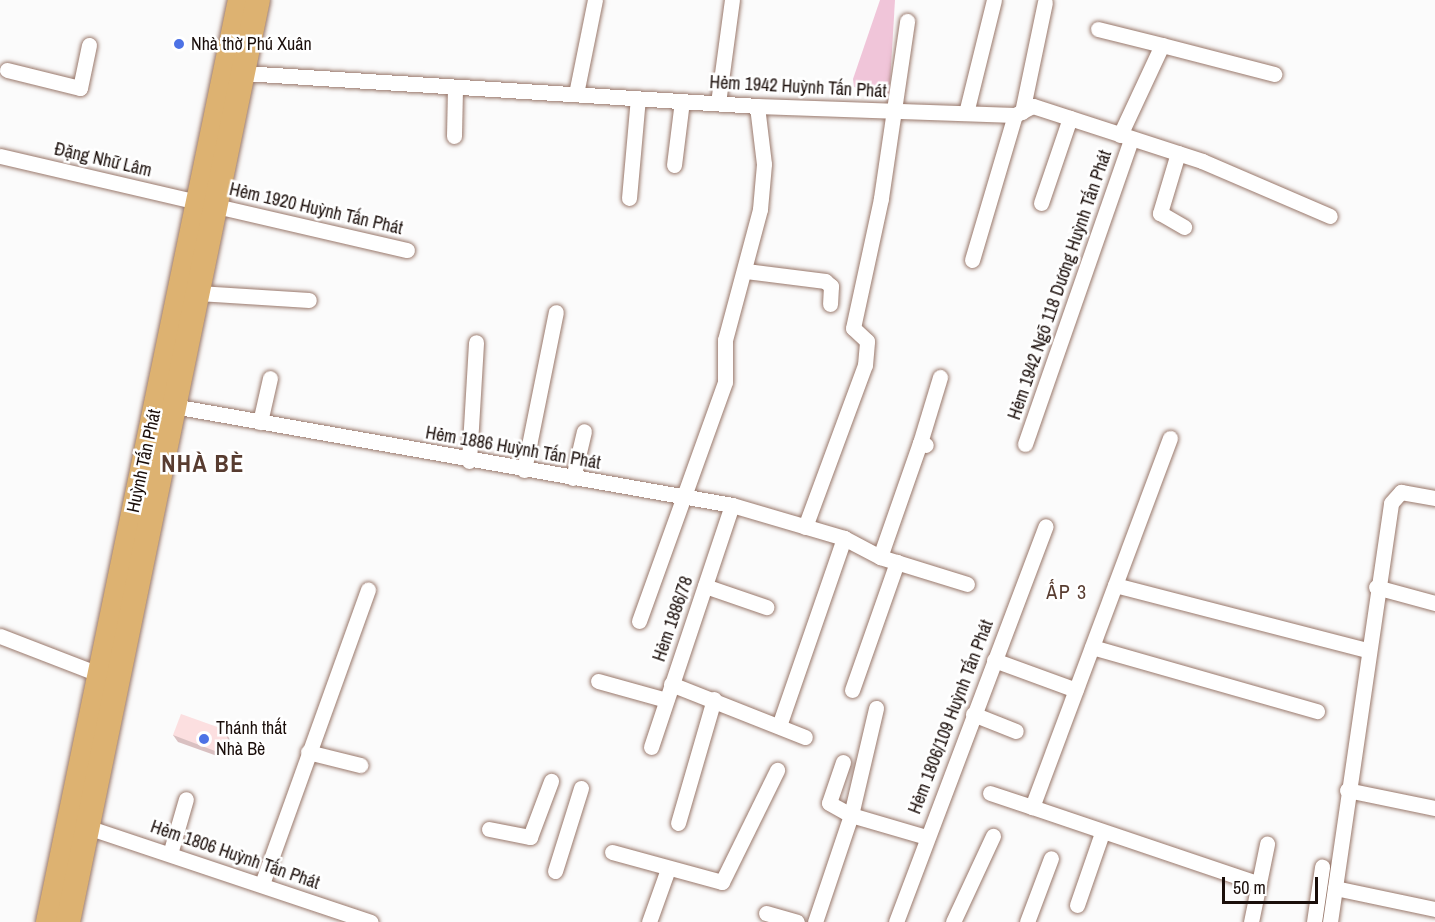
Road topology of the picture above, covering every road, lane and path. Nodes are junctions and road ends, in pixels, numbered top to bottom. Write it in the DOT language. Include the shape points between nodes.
graph roads {
  1 [pos="240,0"];
  2 [pos="258,0"];
  3 [pos="595,0"];
  4 [pos="732,0"];
  5 [pos="994,0"];
  6 [pos="1045,2"];
  7 [pos="907,21"];
  8 [pos="1098,29"];
  9 [pos="89,45"];
  10 [pos="1162,45"];
  11 [pos="7,70"];
  12 [pos="243,73"];
  13 [pos="1274,74"];
  14 [pos="455,88"];
  15 [pos="576,94"];
  16 [pos="638,98"];
  17 [pos="681,101"];
  18 [pos="718,103"];
  19 [pos="756,106"];
  20 [pos="894,110"];
  21 [pos="966,113"];
  22 [pos="1018,113"];
  23 [pos="1070,118"];
  24 [pos="454,136"];
  25 [pos="1126,137"];
  26 [pos="1178,153"];
  27 [pos="0,156"];
  28 [pos="674,165"];
  29 [pos="629,198"];
  30 [pos="1041,203"];
  31 [pos="206,204"];
  32 [pos="1330,216"];
  33 [pos="1184,227"];
  34 [pos="407,250"];
  35 [pos="972,260"];
  36 [pos="746,271"];
  37 [pos="198,293"];
  38 [pos="309,300"];
  39 [pos="830,304"];
  40 [pos="556,312"];
  41 [pos="476,342"];
  42 [pos="940,377"];
  43 [pos="270,378"];
  44 [pos="173,406"];
  45 [pos="260,422"];
  46 [pos="584,431"];
  47 [pos="1170,438"];
  48 [pos="1025,444"];
  49 [pos="469,461"];
  50 [pos="524,470"];
  51 [pos="573,478"];
  52 [pos="684,497"];
  53 [pos="1435,498"];
  54 [pos="732,505"];
  55 [pos="1046,526"];
  56 [pos="805,527"];
  57 [pos="844,538"];
  58 [pos="880,557"];
  59 [pos="897,562"];
  60 [pos="967,584"];
  61 [pos="1115,585"];
  62 [pos="705,586"];
  63 [pos="1376,587"];
  64 [pos="368,590"];
  65 [pos="1435,603"];
  66 [pos="766,607"];
  67 [pos="639,621"];
  68 [pos="0,636"];
  69 [pos="1092,646"];
  70 [pos="1367,650"];
  71 [pos="994,660"];
  72 [pos="109,678"];
  73 [pos="598,681"];
  74 [pos="671,684"];
  75 [pos="852,690"];
  76 [pos="1076,690"];
  77 [pos="714,699"];
  78 [pos="666,700"];
  79 [pos="876,708"];
  80 [pos="1317,711"];
  81 [pos="973,714"];
  82 [pos="780,723"];
  83 [pos="1016,731"];
  84 [pos="805,737"];
  85 [pos="651,747"];
  86 [pos="308,752"];
  87 [pos="843,762"];
  88 [pos="360,765"];
  89 [pos="777,770"];
  90 [pos="551,781"];
  91 [pos="581,788"];
  92 [pos="1347,790"];
  93 [pos="990,794"];
  94 [pos="186,799"];
  95 [pos="1032,801"];
  96 [pos="1435,808"];
  97 [pos="851,815"];
  98 [pos="678,823"];
  99 [pos="87,827"];
  100 [pos="489,829"];
  101 [pos="1102,833"];
  102 [pos="993,836"];
  103 [pos="926,837"];
  104 [pos="1267,844"];
  105 [pos="612,852"];
  106 [pos="170,854"];
  107 [pos="1051,858"];
  108 [pos="1322,867"];
  109 [pos="668,868"];
  110 [pos="555,871"];
  111 [pos="262,884"];
  112 [pos="1260,884"];
  113 [pos="1335,888"];
  114 [pos="1077,905"];
  115 [pos="1435,909"];
  116 [pos="766,913"];
  117 [pos="48,922"];
  118 [pos="68,922"];
  119 [pos="371,922"];
  120 [pos="649,922"];
  121 [pos="797,922"];
  122 [pos="815,922"];
  123 [pos="896,922"];
  124 [pos="953,922"];
  125 [pos="1027,922"];
  126 [pos="1251,922"];
  127 [pos="1314,922"];
  128 [pos="1330,922"];
  1 -- 31 [label="main road, Huỳnh Tấn Phát"];
  2 -- 12 [label="main road, Huỳnh Tấn Phát"];
  3 -- 15 [label="street"];
  4 -- 18 [label="street"];
  5 -- 21 [label="street"];
  6 -- 22 [label="street"];
  7 -- 20 [label="street"];
  8 -- 10 [label="street"];
  9 -- 11 [label="street" via="80,88"];
  10 -- 13 [label="street"];
  10 -- 25 [label="street, Hẻm 1942 Ngõ 118 Dương Huỳnh Tấn Phát"];
  12 -- 14 [label="street, Hẻm 1942 Huỳnh Tấn Phát"];
  12 -- 31 [label="main road, Huỳnh Tấn Phát"];
  14 -- 15 [label="street, Hẻm 1942 Huỳnh Tấn Phát"];
  14 -- 24 [label="street"];
  15 -- 16 [label="street, Hẻm 1942 Huỳnh Tấn Phát"];
  16 -- 17 [label="street, Hẻm 1942 Huỳnh Tấn Phát"];
  16 -- 29 [label="street"];
  17 -- 18 [label="street, Hẻm 1942 Huỳnh Tấn Phát"];
  17 -- 28 [label="street"];
  18 -- 19 [label="street, Hẻm 1942 Huỳnh Tấn Phát"];
  19 -- 20 [label="street, Hẻm 1942 Huỳnh Tấn Phát"];
  19 -- 36 [label="street" via="764,164"];
  20 -- 21 [label="street, Hẻm 1942 Huỳnh Tấn Phát"];
  20 -- 56 [label="street" via="854,328 867,341 865,365"];
  21 -- 22 [label="street, Hẻm 1942 Huỳnh Tấn Phát"];
  22 -- 23 [label="street, Hẻm 1942 Huỳnh Tấn Phát" via="1033,106"];
  22 -- 35 [label="street"];
  23 -- 25 [label="street, Hẻm 1942 Huỳnh Tấn Phát"];
  23 -- 30 [label="street"];
  25 -- 26 [label="street, Hẻm 1942 Huỳnh Tấn Phát"];
  25 -- 48 [label="street, Hẻm 1942 Ngõ 118 Dương Huỳnh Tấn Phát"];
  26 -- 32 [label="street, Hẻm 1942 Huỳnh Tấn Phát"];
  26 -- 33 [label="street" via="1160,213"];
  27 -- 31 [label="street, Đặng Nhữ Lâm"];
  31 -- 34 [label="street, Hẻm 1920 Huỳnh Tấn Phát"];
  31 -- 37 [label="main road, Huỳnh Tấn Phát"];
  31 -- 72 [label="main road, Huỳnh Tấn Phát"];
  36 -- 39 [label="street" via="825,281 831,286"];
  36 -- 52 [label="street" via="725,340 725,382"];
  37 -- 38 [label="street"];
  37 -- 44 [label="main road, Huỳnh Tấn Phát"];
  40 -- 50 [label="street"];
  41 -- 49 [label="street"];
  42 -- 58 [label="street" via="923,444"];
  43 -- 45 [label="street"];
  44 -- 45 [label="street, Hẻm 1886 Huỳnh Tấn Phát"];
  44 -- 72 [label="main road, Huỳnh Tấn Phát"];
  45 -- 49 [label="street, Hẻm 1886 Huỳnh Tấn Phát"];
  46 -- 51 [label="street"];
  47 -- 61 [label="street"];
  49 -- 50 [label="street, Hẻm 1886 Huỳnh Tấn Phát"];
  50 -- 51 [label="street, Hẻm 1886 Huỳnh Tấn Phát"];
  51 -- 52 [label="street, Hẻm 1886 Huỳnh Tấn Phát"];
  52 -- 54 [label="street, Hẻm 1886 Huỳnh Tấn Phát"];
  52 -- 67 [label="street"];
  53 -- 63 [label="street" via="1395,495"];
  54 -- 56 [label="street, Hẻm 1886 Huỳnh Tấn Phát"];
  54 -- 62 [label="street, Hẻm 1886/78"];
  55 -- 71 [label="street, Hẻm 1806/109 Huỳnh Tấn Phát"];
  56 -- 57 [label="street, Hẻm 1886 Huỳnh Tấn Phát"];
  57 -- 58 [label="street, Hẻm 1886 Huỳnh Tấn Phát"];
  57 -- 82 [label="street"];
  58 -- 59 [label="street, Hẻm 1886 Huỳnh Tấn Phát"];
  59 -- 60 [label="street, Hẻm 1886 Huỳnh Tấn Phát"];
  59 -- 75 [label="street"];
  61 -- 69 [label="street"];
  61 -- 70 [label="street"];
  62 -- 66 [label="street"];
  62 -- 74 [label="street, Hẻm 1886/78"];
  63 -- 65 [label="street"];
  63 -- 70 [label="street"];
  64 -- 86 [label="street"];
  68 -- 72 [label="street"];
  69 -- 76 [label="street"];
  69 -- 80 [label="street"];
  70 -- 92 [label="street"];
  71 -- 76 [label="street"];
  71 -- 81 [label="street, Hẻm 1806/109 Huỳnh Tấn Phát"];
  72 -- 99 [label="main road, Huỳnh Tấn Phát"];
  72 -- 117 [label="main road, Huỳnh Tấn Phát"];
  73 -- 78 [label="street"];
  74 -- 77 [label="street"];
  74 -- 78 [label="street, Hẻm 1886/78"];
  76 -- 95 [label="street"];
  77 -- 82 [label="street"];
  77 -- 98 [label="street"];
  78 -- 85 [label="street, Hẻm 1886/78"];
  79 -- 97 [label="street"];
  81 -- 83 [label="street"];
  81 -- 103 [label="street, Hẻm 1806/109 Huỳnh Tấn Phát"];
  82 -- 84 [label="street"];
  86 -- 88 [label="street"];
  86 -- 111 [label="street"];
  87 -- 97 [label="street" via="829,806"];
  89 -- 109 [label="street" via="725,880"];
  90 -- 100 [label="street" via="530,837"];
  91 -- 110 [label="street"];
  92 -- 96 [label="street"];
  92 -- 113 [label="street"];
  93 -- 95 [label="street"];
  94 -- 106 [label="street"];
  95 -- 101 [label="street"];
  97 -- 103 [label="street"];
  97 -- 122 [label="street"];
  99 -- 106 [label="street, Hẻm 1806 Huỳnh Tấn Phát"];
  99 -- 118 [label="main road, Huỳnh Tấn Phát"];
  101 -- 112 [label="street"];
  101 -- 114 [label="street"];
  102 -- 124 [label="street"];
  103 -- 123 [label="street, Hẻm 1806/109 Huỳnh Tấn Phát"];
  104 -- 112 [label="street"];
  105 -- 109 [label="street"];
  106 -- 111 [label="street, Hẻm 1806 Huỳnh Tấn Phát"];
  107 -- 125 [label="street"];
  108 -- 127 [label="street"];
  109 -- 120 [label="street"];
  111 -- 119 [label="street, Hẻm 1806 Huỳnh Tấn Phát"];
  112 -- 126 [label="street"];
  113 -- 115 [label="street"];
  113 -- 128 [label="street"];
  116 -- 121 [label="street"];
}
